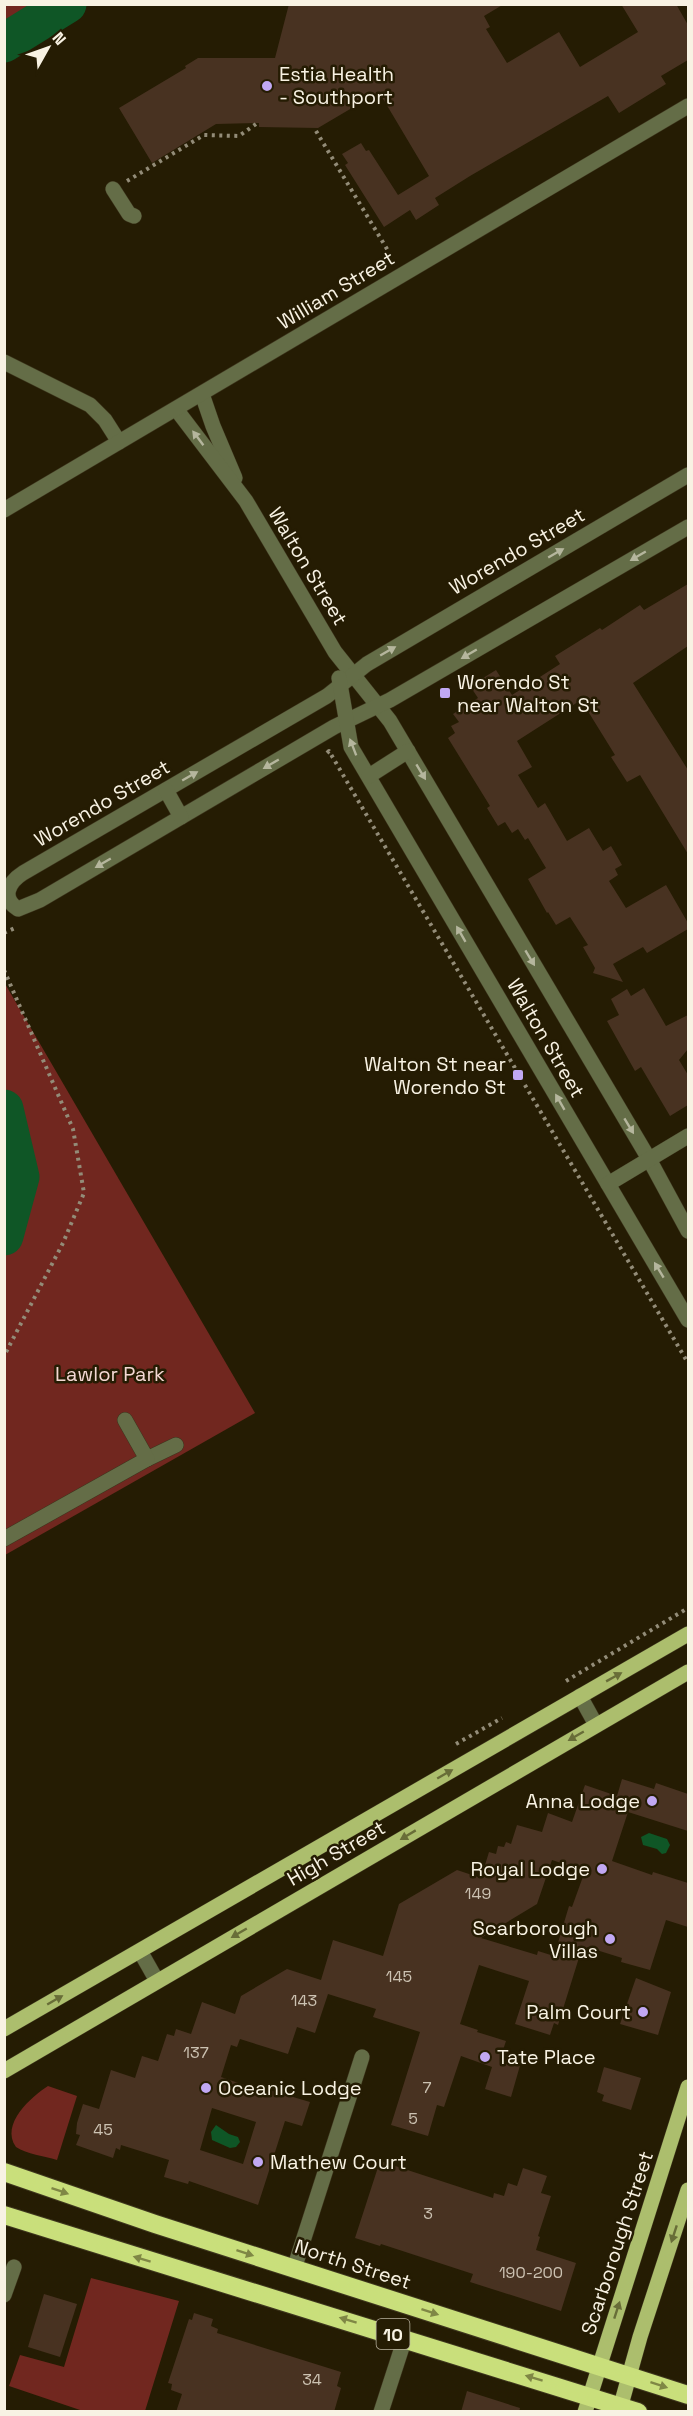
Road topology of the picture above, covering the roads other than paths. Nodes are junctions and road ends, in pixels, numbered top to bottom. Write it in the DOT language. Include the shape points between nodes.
graph roads {
  1 [pos="688,106"];
  2 [pos="113,189"];
  3 [pos="134,216"];
  4 [pos="4,362"];
  5 [pos="202,394"];
  6 [pos="176,409"];
  7 [pos="119,442"];
  8 [pos="688,475"];
  9 [pos="246,501"];
  10 [pos="4,510"];
  11 [pos="688,526"];
  12 [pos="335,652"];
  13 [pos="353,675"];
  14 [pos="341,685"];
  15 [pos="378,706"];
  16 [pos="347,721"];
  17 [pos="408,750"];
  18 [pos="369,776"];
  19 [pos="166,790"];
  20 [pos="181,817"];
  21 [pos="688,1136"];
  22 [pos="649,1159"];
  23 [pos="608,1184"];
  24 [pos="688,1231"];
  25 [pos="688,1320"];
  26 [pos="125,1420"];
  27 [pos="176,1445"];
  28 [pos="147,1459"];
  29 [pos="4,1539"];
  30 [pos="688,1634"];
  31 [pos="688,1672"];
  32 [pos="579,1696"];
  33 [pos="596,1725"];
  34 [pos="140,1951"];
  35 [pos="157,1981"];
  36 [pos="4,2029"];
  37 [pos="362,2057"];
  38 [pos="20,2062"];
  39 [pos="4,2071"];
  40 [pos="4,2081"];
  41 [pos="688,2087"];
  42 [pos="4,2172"];
  43 [pos="688,2190"];
  44 [pos="4,2215"];
  45 [pos="14,2267"];
  46 [pos="294,2269"];
  47 [pos="4,2295"];
  48 [pos="405,2338"];
  49 [pos="599,2366"];
  50 [pos="630,2376"];
  51 [pos="688,2395"];
  52 [pos="587,2404"];
  53 [pos="626,2410"];
  54 [pos="381,2412"];
  1 -- 5 [label="street, William Street"];
  2 -- 3 [label="street"];
  4 -- 7 [label="street" via="90,405"];
  5 -- 6 [label="street, William Street"];
  5 -- 9 [label="street, Walton Street"];
  6 -- 7 [label="street, William Street"];
  9 -- 6 [label="street, Walton Street, one-way"];
  7 -- 10 [label="street, William Street"];
  13 -- 8 [label="street, Worendo Street, one-way"];
  9 -- 12 [label="street, Walton Street"];
  11 -- 15 [label="street, Worendo Street, one-way"];
  12 -- 13 [label="street, Walton Street"];
  12 -- 14 [label="street, Walton Street"];
  13 -- 14 [label="street, Worendo Street"];
  13 -- 15 [label="street, Walton Street"];
  14 -- 16 [label="street, Walton Street"];
  19 -- 14 [label="street, Worendo Street, one-way"];
  15 -- 16 [label="street, Worendo Street"];
  15 -- 17 [label="street, Walton Street"];
  18 -- 16 [label="street, Walton Street, one-way" via="351,747"];
  16 -- 20 [label="street, Worendo Street, one-way"];
  17 -- 18 [label="street"];
  17 -- 22 [label="street, Walton Street, one-way"];
  23 -- 18 [label="street, Walton Street, one-way"];
  19 -- 20 [label="street"];
  20 -- 19 [label="street, Worendo Street, one-way" via="28,905 18,909 6,899 13,879"];
  21 -- 22 [label="street"];
  22 -- 23 [label="street"];
  22 -- 24 [label="street, Walton Street"];
  25 -- 23 [label="street, Walton Street, one-way"];
  26 -- 28 [label="street"];
  27 -- 28 [label="street"];
  28 -- 29 [label="street"];
  32 -- 30 [label="main road, High Street, one-way"];
  31 -- 33 [label="main road, High Street"];
  32 -- 33 [label="street"];
  34 -- 32 [label="main road, High Street, one-way"];
  33 -- 35 [label="main road, High Street, one-way"];
  34 -- 35 [label="street"];
  36 -- 34 [label="main road, High Street, one-way"];
  35 -- 38 [label="main road, High Street"];
  37 -- 46 [label="street"];
  38 -- 39 [label="main road, High Street"];
  38 -- 40 [label="main road"];
  49 -- 41 [label="main road, Scarborough Street, one-way"];
  42 -- 46 [label="highway, North Street / 10, one-way"];
  43 -- 50 [label="main road, one-way"];
  48 -- 44 [label="highway, 10, one-way"];
  45 -- 47 [label="street"];
  46 -- 49 [label="highway, North Street / 10, one-way"];
  52 -- 48 [label="highway, 10, one-way"];
  48 -- 54 [label="street"];
  49 -- 50 [label="highway, North Street / 10"];
  49 -- 52 [label="main road, Scarborough Street"];
  50 -- 51 [label="highway, North Street / 10, one-way"];
  50 -- 53 [label="main road"];
  52 -- 53 [label="highway, 10"];
}
